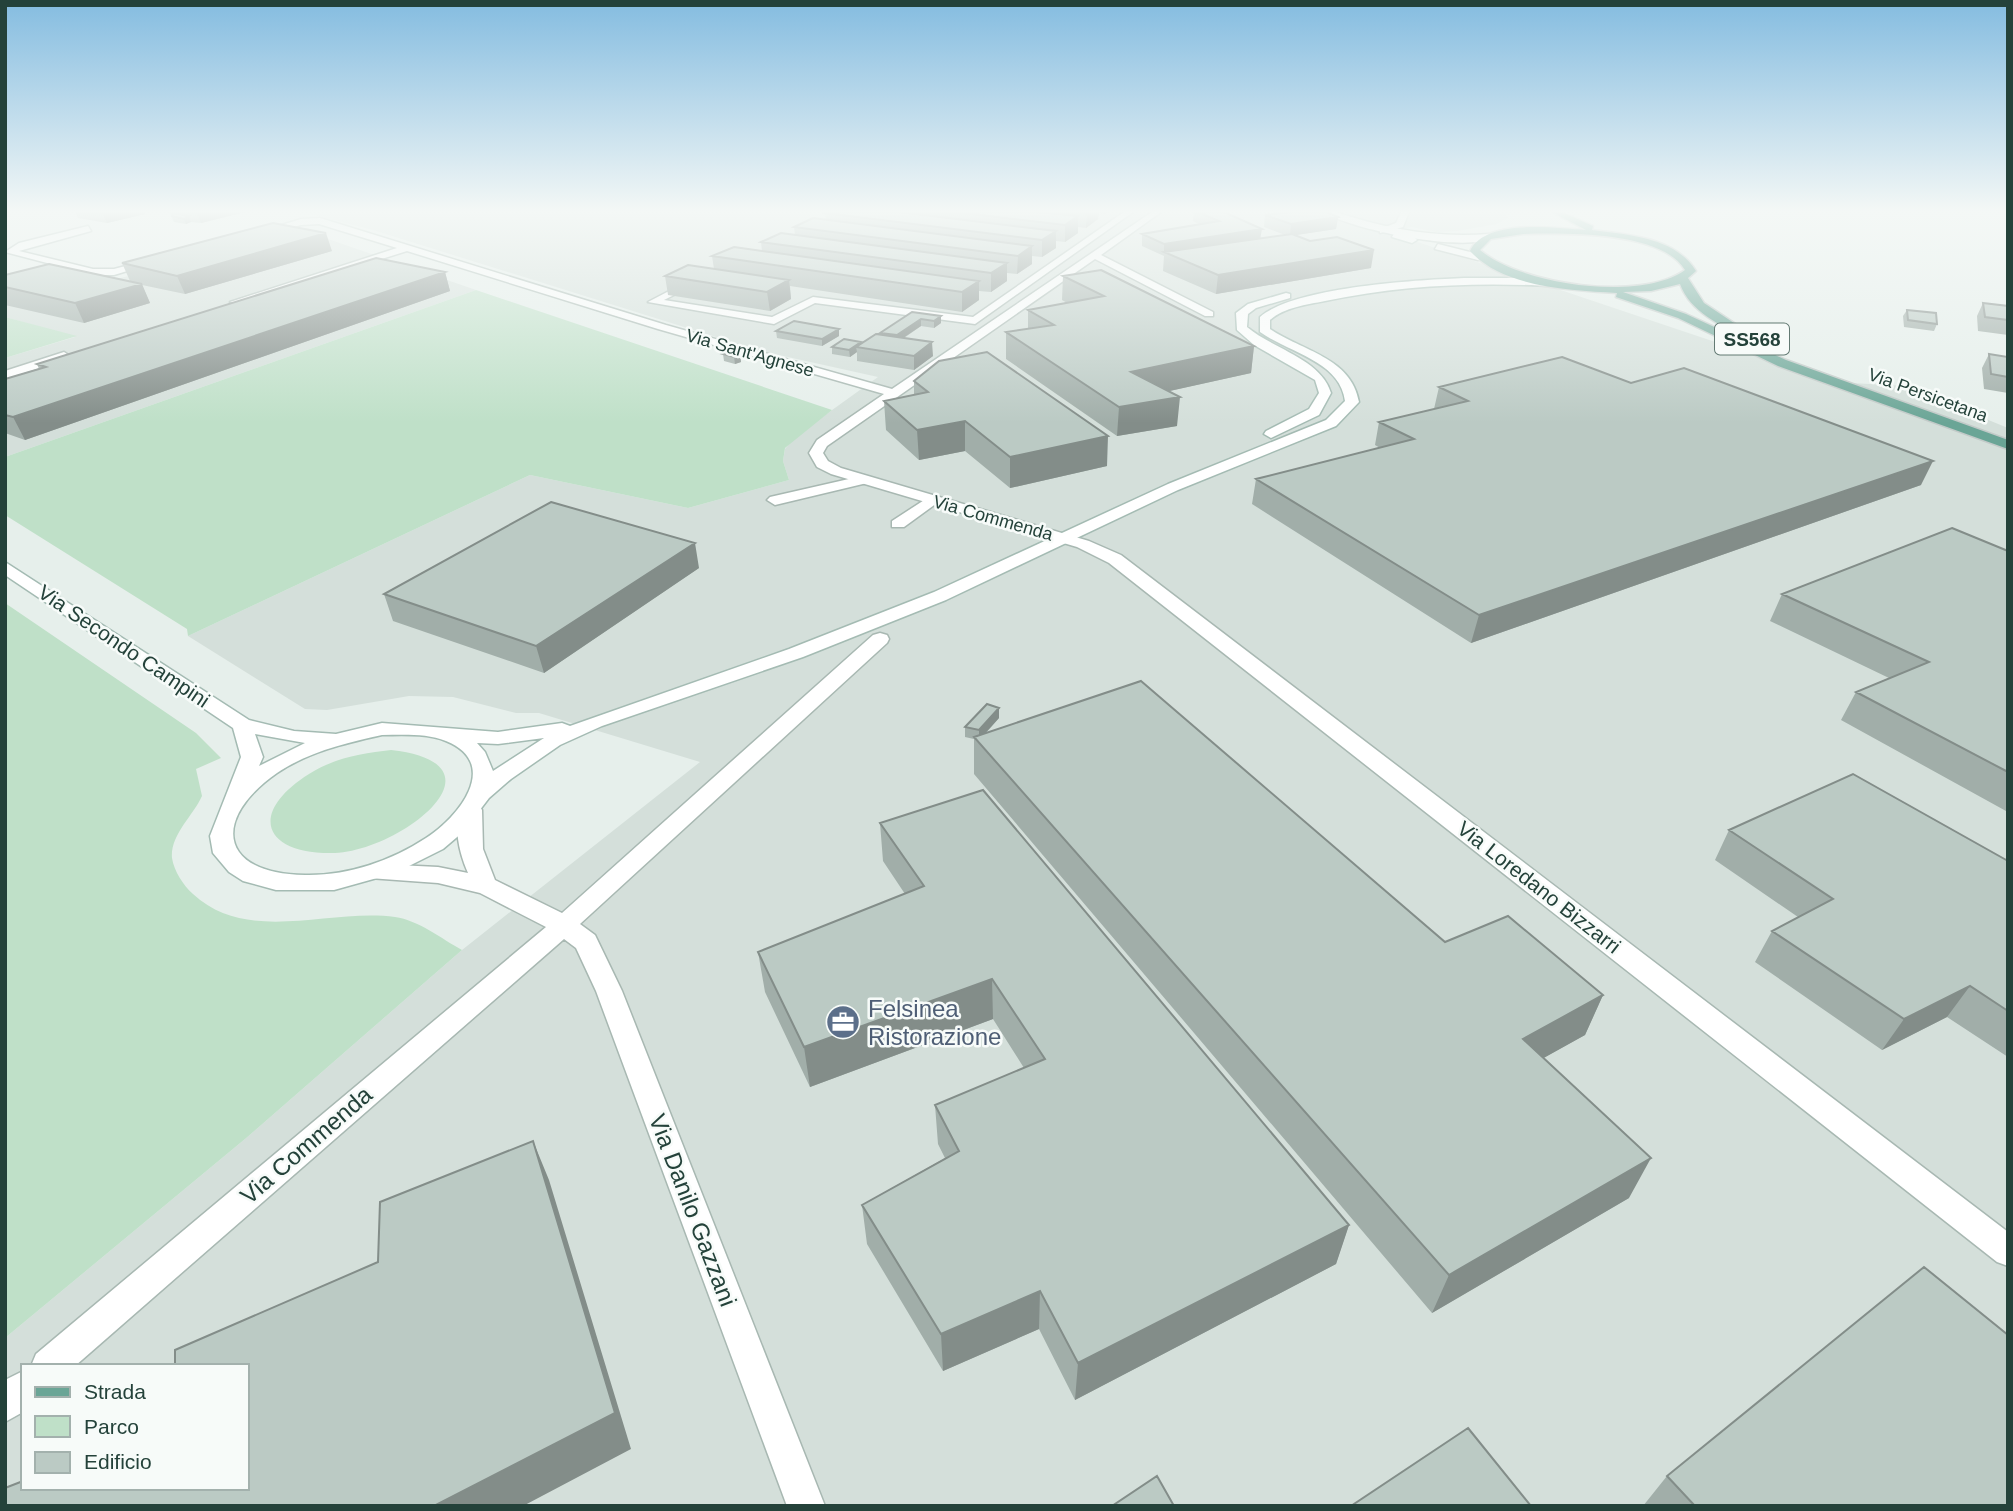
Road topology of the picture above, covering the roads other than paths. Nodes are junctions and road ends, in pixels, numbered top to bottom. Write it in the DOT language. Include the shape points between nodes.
graph roads {
  1 [pos="1031,282"];
  2 [pos="297,283"];
  3 [pos="519,283"];
  4 [pos="696,283"];
  5 [pos="1054,283"];
  6 [pos="1148,283"];
  7 [pos="1358,283"];
  8 [pos="1416,283"];
  9 [pos="1541,283"];
  10 [pos="1552,283"];
  11 [pos="1669,283"];
  12 [pos="1684,283"];
  13 [pos="1558,284"];
  14 [pos="1591,288"];
  15 [pos="786,296"];
  16 [pos="813,300"];
  17 [pos="989,300"];
  18 [pos="1003,302"];
  19 [pos="229,304"];
  20 [pos="1209,314"];
  21 [pos="71,354"];
  22 [pos="5,375"];
  23 [pos="1835,382"];
  24 [pos="893,393"];
  25 [pos="2008,445"];
  26 [pos="862,480"];
  27 [pos="1173,486"];
  28 [pos="775,500"];
  29 [pos="932,500"];
  30 [pos="898,524"];
  31 [pos="1062,538"];
  32 [pos="5,567"];
  33 [pos="880,639"];
  34 [pos="595,722"];
  35 [pos="242,725"];
  36 [pos="446,734"];
  37 [pos="345,736"];
  38 [pos="475,802"];
  39 [pos="232,806"];
  40 [pos="377,872"];
  41 [pos="487,886"];
  42 [pos="564,925"];
  43 [pos="2008,1251"];
  44 [pos="50,1364"];
  45 [pos="21,1390"];
  46 [pos="5,1404"];
  47 [pos="806,1506"];
  1 -- 18 [label="street"];
  2 -- 19 [label="street"];
  3 -- 24 [label="street, Via Sant'Agnese"];
  4 -- 16 [label="street" via="653,302 775,321"];
  5 -- 24 [label="street, Via Commenda"];
  6 -- 20 [label="street"];
  7 -- 27 [label="street" via="1266,301 1242,313 1239,319 1245,334 1321,379 1323,401 1314,412"];
  8 -- 27 [label="street" via="1333,295 1273,311 1264,319 1265,330 1341,373 1352,389 1352,402 1331,423"];
  9 -- 13 [label="street"];
  10 -- 13 [label="main road"];
  11 -- 14 [label="main road" via="1646,288"];
  12 -- 23 [label="main road, Via Persicetana / SS568" via="1685,289 1717,317"];
  13 -- 14 [label="main road"];
  14 -- 23 [label="main road, Via Persicetana / SS568" via="1657,305"];
  15 -- 16 [label="street"];
  16 -- 18 [label="street" via="975,321"];
  17 -- 18 [label="street"];
  21 -- 22 [label="street"];
  23 -- 25 [label="main road, Via Persicetana / SS568"];
  24 -- 26 [label="street, Via Commenda" via="822,443 816,453 822,464"];
  26 -- 28 [label="street"];
  26 -- 29 [label="street, Via Commenda"];
  27 -- 31 [label="street"];
  29 -- 30 [label="street"];
  29 -- 31 [label="street, Via Commenda"];
  31 -- 34 [label="street, Via Commenda" via="940,596 796,653"];
  31 -- 43 [label="street, Via Loredano Bizzarri" via="1115,559"];
  32 -- 35 [label="street, Via Secondo Campini"];
  33 -- 42 [label="street, Via Commenda"];
  34 -- 36 [label="street, Via Commenda" via="518,737"];
  34 -- 38 [label="street, Via Commenda" via="526,757"];
  35 -- 37 [label="street, Via Secondo Campini" via="294,737"];
  35 -- 39 [label="street" via="253,757"];
  36 -- 37 [label="street, Via Commenda" via="382,729"];
  36 -- 38 [label="street" via="479,757 484,775"];
  37 -- 39 [label="street" via="278,764"];
  38 -- 40 [label="street, Via Commenda" via="439,840"];
  38 -- 41 [label="street" via="468,828 475,868"];
  39 -- 40 [label="street" via="222,829 223,851 239,869 265,881 301,885"];
  40 -- 41 [label="street" via="439,875"];
  41 -- 42 [label="street"];
  42 -- 44 [label="street, Via Commenda"];
  42 -- 47 [label="street, Via Danilo Gazzani" via="578,932 593,954"];
  45 -- 46 [label="street"];
}
